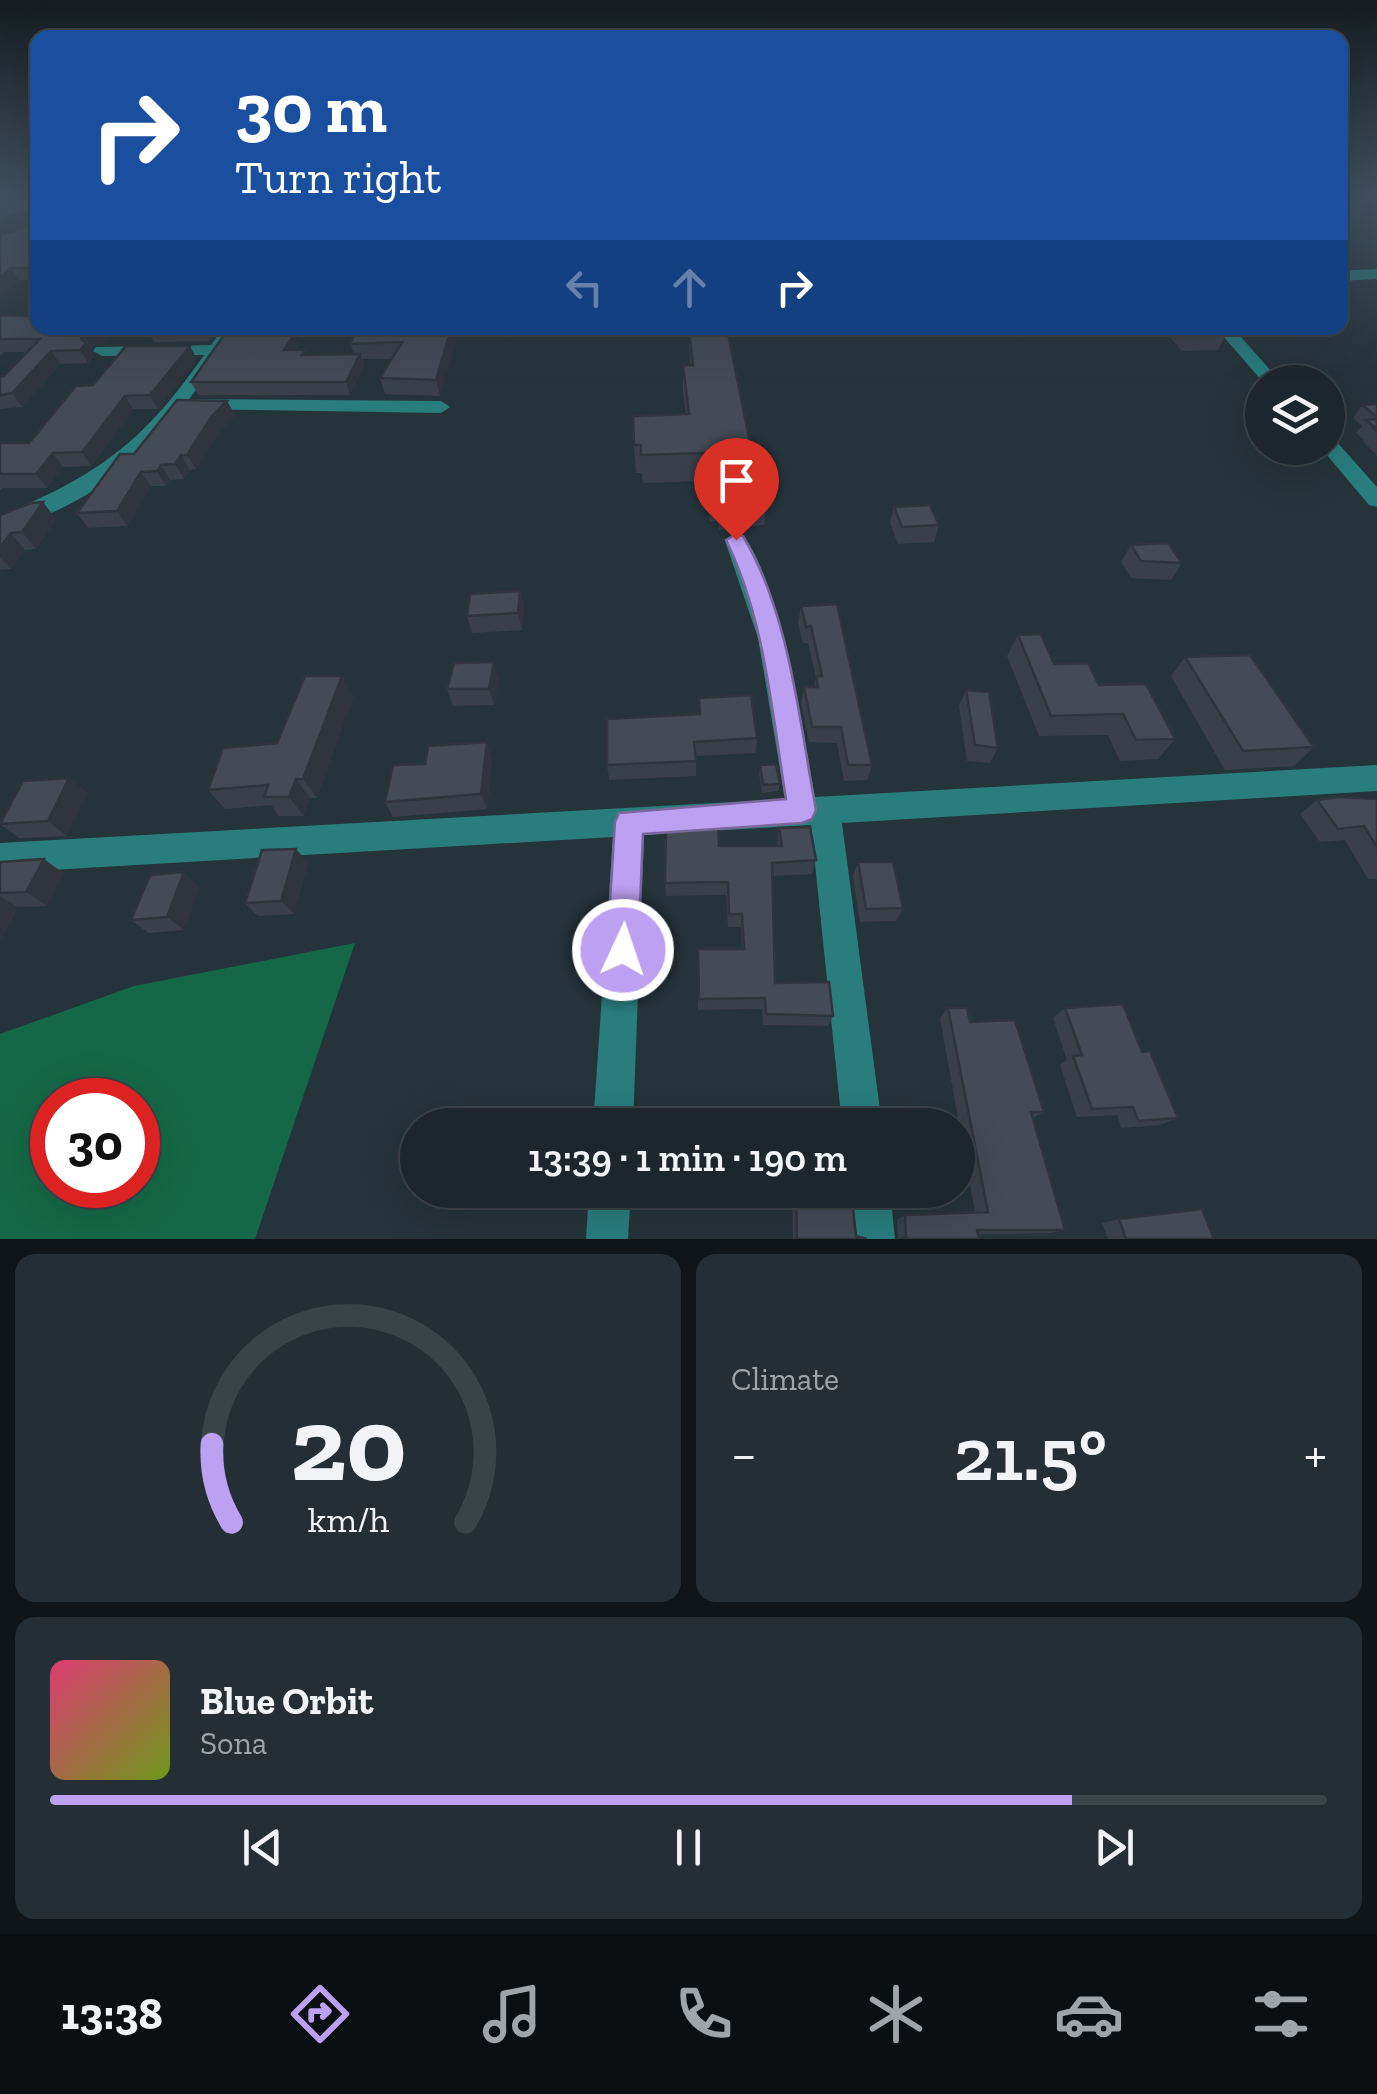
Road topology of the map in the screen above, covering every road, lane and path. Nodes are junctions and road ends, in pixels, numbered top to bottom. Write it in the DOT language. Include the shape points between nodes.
graph roads {
  1 [pos="1377,274"];
  2 [pos="1348,276"];
  3 [pos="226,335"];
  4 [pos="1230,335"];
  5 [pos="102,350"];
  6 [pos="216,350"];
  7 [pos="1257,365"];
  8 [pos="178,405"];
  9 [pos="440,406"];
  10 [pos="1345,463"];
  11 [pos="1377,500"];
  12 [pos="31,511"];
  13 [pos="0,512"];
  14 [pos="0,524"];
  15 [pos="736,540"];
  16 [pos="1377,778"];
  17 [pos="814,810"];
  18 [pos="629,822"];
  19 [pos="0,858"];
  20 [pos="614,1108"];
  21 [pos="859,1108"];
  22 [pos="609,1208"];
  23 [pos="871,1208"];
  24 [pos="607,1239"];
  25 [pos="874,1239"];
  1 -- 2 [label="street"];
  3 -- 6 [label="street"];
  4 -- 7 [label="street"];
  5 -- 6 [label="street"];
  6 -- 8 [label="street"];
  8 -- 9 [label="street"];
  8 -- 12 [label="street" via="100,477"];
  10 -- 11 [label="street"];
  12 -- 13 [label="street"];
  12 -- 14 [label="street"];
  15 -- 17 [label="street" via="752,571"];
  16 -- 17 [label="street"];
  17 -- 18 [label="street"];
  17 -- 21 [label="street"];
  18 -- 19 [label="street"];
  18 -- 20 [label="street"];
  22 -- 24 [label="street"];
  23 -- 25 [label="street"];
}
